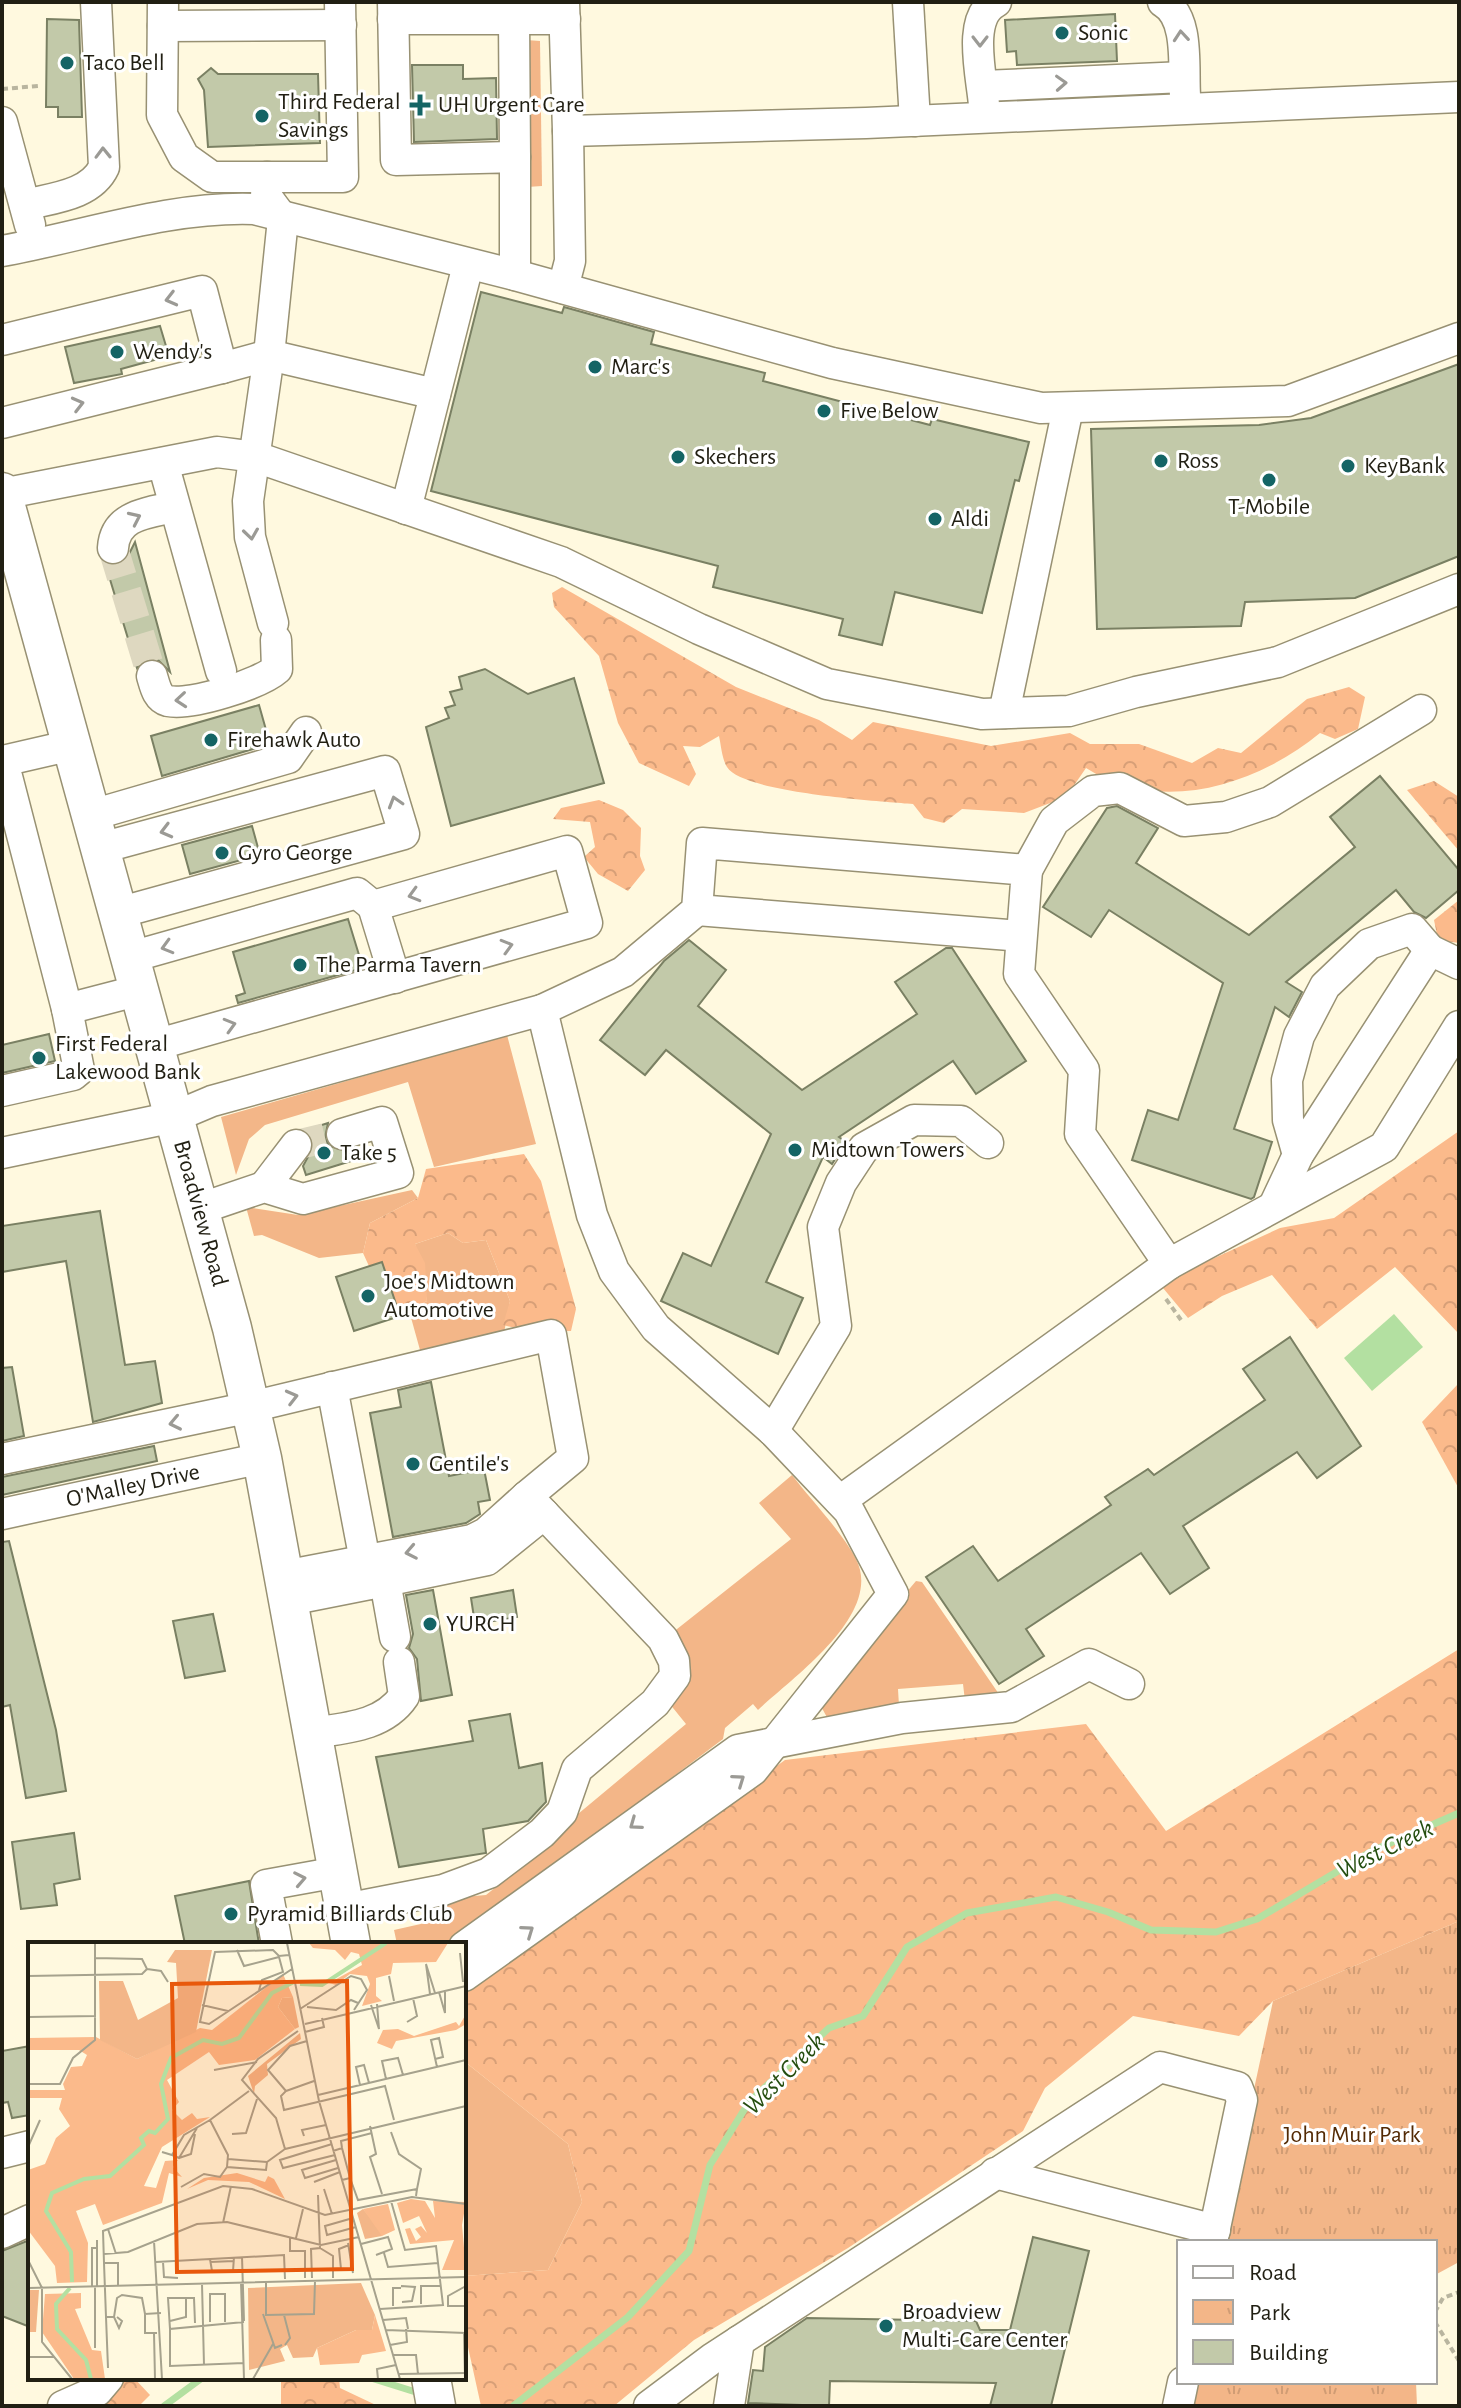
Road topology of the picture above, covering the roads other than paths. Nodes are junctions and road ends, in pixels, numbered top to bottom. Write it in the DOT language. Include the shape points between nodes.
graph roads {
  1 [pos="96,2"];
  2 [pos="908,2"];
  3 [pos="996,2"];
  4 [pos="1163,2"];
  5 [pos="393,10"];
  6 [pos="564,11"];
  7 [pos="163,14"];
  8 [pos="341,14"];
  9 [pos="514,19"];
  10 [pos="1184,77"];
  11 [pos="983,86"];
  12 [pos="1459,97"];
  13 [pos="1185,109"];
  14 [pos="985,119"];
  15 [pos="915,121"];
  16 [pos="2,122"];
  17 [pos="568,131"];
  18 [pos="515,157"];
  19 [pos="267,177"];
  20 [pos="25,205"];
  21 [pos="283,219"];
  22 [pos="36,245"];
  23 [pos="2,251"];
  24 [pos="468,265"];
  25 [pos="515,275"];
  26 [pos="563,288"];
  27 [pos="1459,338"];
  28 [pos="2,340"];
  29 [pos="269,355"];
  30 [pos="222,368"];
  31 [pos="435,394"];
  32 [pos="1068,408"];
  33 [pos="2,423"];
  34 [pos="256,457"];
  35 [pos="163,463"];
  36 [pos="2,493"];
  37 [pos="174,507"];
  38 [pos="406,509"];
  39 [pos="113,548"];
  40 [pos="1459,589"];
  41 [pos="221,671"];
  42 [pos="152,676"];
  43 [pos="1421,710"];
  44 [pos="1004,713"];
  45 [pos="306,732"];
  46 [pos="72,745"];
  47 [pos="2,760"];
  48 [pos="96,832"];
  49 [pos="1027,870"];
  50 [pos="373,906"];
  51 [pos="697,910"];
  52 [pos="118,913"];
  53 [pos="1021,936"];
  54 [pos="1430,950"];
  55 [pos="1459,964"];
  56 [pos="135,974"];
  57 [pos="395,978"];
  58 [pos="67,1009"];
  59 [pos="542,1010"];
  60 [pos="1459,1026"];
  61 [pos="155,1045"];
  62 [pos="2,1091"];
  63 [pos="174,1117"];
  64 [pos="342,1134"];
  65 [pos="988,1143"];
  66 [pos="296,1145"];
  67 [pos="2,1153"];
  68 [pos="1298,1155"];
  69 [pos="264,1187"];
  70 [pos="1274,1206"];
  71 [pos="199,1209"];
  72 [pos="1165,1278"];
  73 [pos="332,1387"];
  74 [pos="251,1407"];
  75 [pos="773,1431"];
  76 [pos="262,1458"];
  77 [pos="2,1459"];
  78 [pos="840,1501"];
  79 [pos="536,1505"];
  80 [pos="2,1514"];
  81 [pos="375,1571"];
  82 [pos="287,1588"];
  83 [pos="1129,1684"];
  84 [pos="312,1733"];
  85 [pos="772,1743"];
  86 [pos="345,1908"];
  87 [pos="277,1942"];
  88 [pos="466,1946"];
  89 [pos="466,1975"];
  90 [pos="28,2146"];
  91 [pos="2,2153"];
  92 [pos="995,2173"];
  93 [pos="28,2221"];
  94 [pos="2,2233"];
  95 [pos="1213,2236"];
  96 [pos="739,2341"];
  97 [pos="106,2380"];
  98 [pos="431,2380"];
  99 [pos="1183,2384"];
  100 [pos="63,2406"];
  101 [pos="436,2406"];
  102 [pos="649,2406"];
  103 [pos="729,2406"];
  104 [pos="1178,2406"];
  20 -- 1 [label="street, one-way" via="87,187 104,167"];
  2 -- 15 [label="street"];
  3 -- 11 [label="street, one-way" via="983,15 979,31"];
  10 -- 4 [label="street, one-way" via="1180,22"];
  5 -- 9 [label="street"];
  5 -- 18 [label="street" via="396,160"];
  6 -- 9 [label="street"];
  6 -- 17 [label="street"];
  7 -- 8 [label="street"];
  7 -- 19 [label="street" via="162,115 184,157 212,177"];
  8 -- 19 [label="street" via="343,177"];
  9 -- 18 [label="street"];
  11 -- 10 [label="street, one-way"];
  10 -- 13 [label="street"];
  11 -- 14 [label="street"];
  12 -- 13 [label="street"];
  13 -- 14 [label="street"];
  14 -- 15 [label="street"];
  15 -- 17 [label="street"];
  16 -- 20 [label="street"];
  17 -- 26 [label="street" via="570,261"];
  18 -- 25 [label="street"];
  19 -- 21 [label="street" via="266,196"];
  20 -- 22 [label="street"];
  21 -- 22 [label="street" via="254,209 225,208"];
  21 -- 24 [label="street"];
  21 -- 29 [label="street"];
  22 -- 23 [label="street"];
  24 -- 25 [label="street"];
  24 -- 31 [label="street"];
  25 -- 26 [label="street"];
  26 -- 32 [label="street" via="832,363 1041,408"];
  27 -- 32 [label="street" via="1288,401"];
  30 -- 28 [label="street, one-way" via="202,291"];
  29 -- 30 [label="street"];
  29 -- 31 [label="street"];
  29 -- 34 [label="street"];
  33 -- 30 [label="street, one-way"];
  31 -- 38 [label="street"];
  32 -- 44 [label="street"];
  34 -- 35 [label="street" via="217,452"];
  34 -- 38 [label="street"];
  34 -- 42 [label="street, one-way" via="248,501 250,537 275,632 277,669 265,679 225,691 167,701 157,694"];
  35 -- 36 [label="street"];
  35 -- 37 [label="street"];
  36 -- 46 [label="main road, Broadview Road"];
  39 -- 37 [label="street, one-way" via="114,535 127,519"];
  37 -- 41 [label="street"];
  38 -- 44 [label="street" via="561,562 827,684 982,714"];
  40 -- 44 [label="street" via="1278,662 1069,711"];
  43 -- 49 [label="street" via="1270,802 1226,817 1184,821 1120,788 1093,791 1054,821"];
  45 -- 48 [label="street" via="288,758"];
  46 -- 47 [label="street"];
  46 -- 48 [label="main road, Broadview Road"];
  47 -- 58 [label="street"];
  48 -- 52 [label="main road, Broadview Road"];
  52 -- 48 [label="street, one-way" via="404,834 385,771"];
  49 -- 51 [label="street" via="702,843"];
  49 -- 53 [label="street"];
  50 -- 56 [label="street, one-way" via="357,893"];
  50 -- 57 [label="street"];
  57 -- 50 [label="street, one-way" via="587,923 567,851"];
  51 -- 53 [label="street"];
  51 -- 59 [label="street" via="623,972"];
  52 -- 56 [label="main road, Broadview Road"];
  53 -- 72 [label="street" via="1019,974 1084,1070 1080,1134"];
  54 -- 55 [label="street"];
  54 -- 68 [label="street"];
  54 -- 68 [label="street" via="1412,929 1369,944 1325,986 1299,1036 1287,1080 1288,1120"];
  56 -- 58 [label="street"];
  56 -- 61 [label="main road, Broadview Road"];
  61 -- 57 [label="street, one-way"];
  58 -- 62 [label="street" via="79,1070"];
  59 -- 63 [label="street" via="212,1101"];
  59 -- 75 [label="street" via="592,1215 614,1271 656,1328"];
  60 -- 70 [label="street" via="1384,1147"];
  61 -- 63 [label="main road, Broadview Road"];
  63 -- 67 [label="street"];
  63 -- 71 [label="main road, Broadview Road"];
  64 -- 69 [label="street" via="382,1122 398,1173 303,1199"];
  65 -- 75 [label="street" via="961,1121 914,1120 864,1148 841,1183 823,1227 836,1326"];
  66 -- 69 [label="street"];
  68 -- 70 [label="street"];
  69 -- 71 [label="street"];
  70 -- 72 [label="street"];
  71 -- 74 [label="main road, Broadview Road"];
  72 -- 78 [label="street"];
  74 -- 73 [label="street, one-way"];
  73 -- 79 [label="street" via="551,1335 573,1458"];
  73 -- 81 [label="street"];
  74 -- 76 [label="main road, Broadview Road"];
  74 -- 77 [label="street, one-way"];
  75 -- 78 [label="street"];
  76 -- 80 [label="street, O'Malley Drive"];
  76 -- 82 [label="main road, Broadview Road"];
  78 -- 85 [label="street" via="893,1594"];
  79 -- 81 [label="street, one-way" via="472,1540"];
  79 -- 81 [label="street" via="487,1560"];
  79 -- 86 [label="street" via="663,1639 675,1676 667,1692 577,1769 562,1812 489,1873 443,1890"];
  81 -- 82 [label="street"];
  81 -- 84 [label="street" via="404,1696 395,1710 365,1724"];
  82 -- 84 [label="main road, Broadview Road"];
  83 -- 85 [label="street" via="1089,1664 1011,1707 902,1718"];
  84 -- 86 [label="main road, Broadview Road"];
  85 -- 88 [label="street, one-way" via="738,1750"];
  89 -- 85 [label="street, one-way" via="753,1770"];
  87 -- 86 [label="street, one-way" via="266,1885"];
  90 -- 91 [label="street"];
  92 -- 95 [label="street"];
  92 -- 95 [label="street" via="1160,2067 1237,2087 1242,2100"];
  92 -- 96 [label="street"];
  93 -- 94 [label="street"];
  96 -- 102 [label="street"];
  96 -- 103 [label="street"];
  97 -- 100 [label="street" via="97,2391"];
  98 -- 101 [label="main road"];
  99 -- 104 [label="street"];
}
